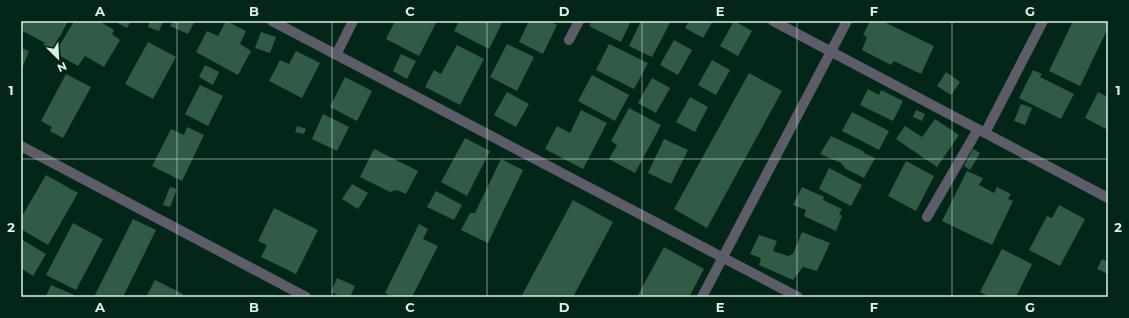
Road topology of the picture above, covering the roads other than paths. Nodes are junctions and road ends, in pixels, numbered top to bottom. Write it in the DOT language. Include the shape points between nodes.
graph roads {
  1 [pos="272,21"];
  2 [pos="353,21"];
  3 [pos="579,21"];
  4 [pos="773,21"];
  5 [pos="847,21"];
  6 [pos="1043,21"];
  7 [pos="569,40"];
  8 [pos="830,52"];
  9 [pos="336,55"];
  10 [pos="982,131"];
  11 [pos="21,146"];
  12 [pos="1108,198"];
  13 [pos="927,216"];
  14 [pos="723,257"];
  15 [pos="306,297"];
  16 [pos="702,297"];
  17 [pos="798,297"];
  1 -- 9 [label="street"];
  2 -- 9 [label="street"];
  3 -- 7 [label="street"];
  4 -- 8 [label="street"];
  5 -- 8 [label="street"];
  6 -- 10 [label="street"];
  8 -- 10 [label="street"];
  8 -- 14 [label="street"];
  9 -- 14 [label="street"];
  10 -- 12 [label="street"];
  10 -- 13 [label="street"];
  11 -- 15 [label="street"];
  14 -- 16 [label="street"];
  14 -- 17 [label="street"];
}
